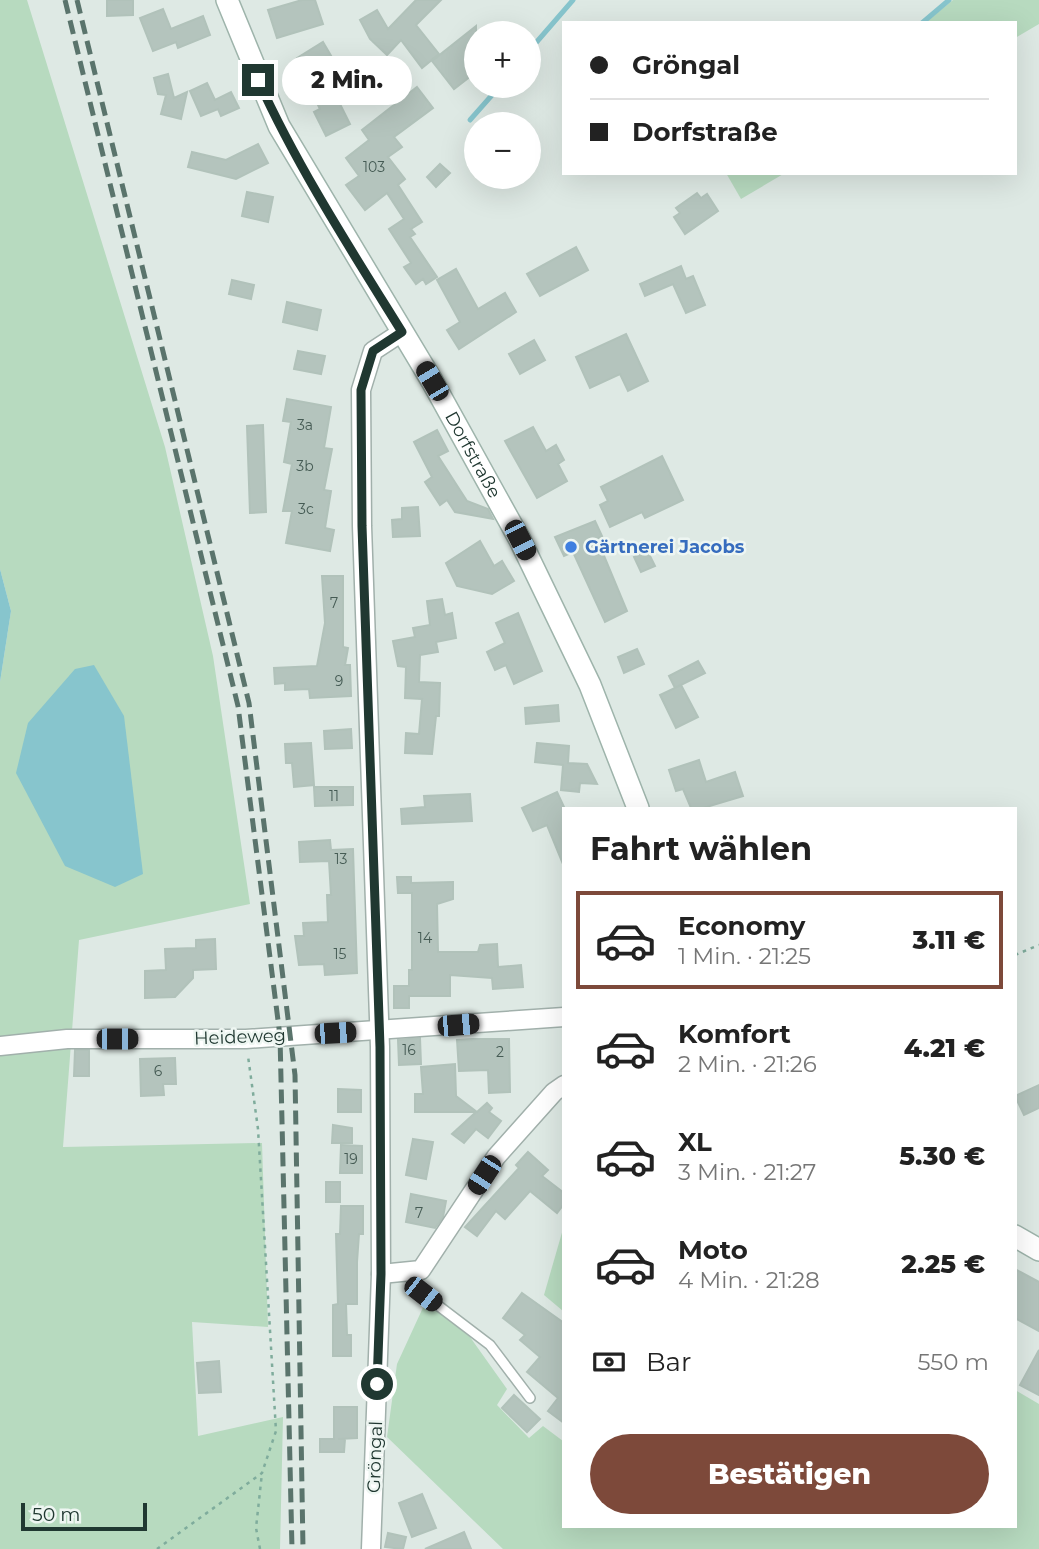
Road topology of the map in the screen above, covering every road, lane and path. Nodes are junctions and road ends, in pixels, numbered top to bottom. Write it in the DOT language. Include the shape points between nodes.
graph roads {
  1 [pos="227,0"];
  2 [pos="402,332"];
  3 [pos="638,807"];
  4 [pos="1039,945"];
  5 [pos="1017,954"];
  6 [pos="562,1017"];
  7 [pos="378,1031"];
  8 [pos="246,1039"];
  9 [pos="0,1046"];
  10 [pos="562,1086"];
  11 [pos="1017,1237"];
  12 [pos="1039,1250"];
  13 [pos="411,1271"];
  14 [pos="381,1274"];
  15 [pos="530,1398"];
  16 [pos="262,1472"];
  17 [pos="157,1549"];
  18 [pos="260,1549"];
  19 [pos="372,1549"];
  1 -- 2 [label="main road, Dorfstraße" via="279,126"];
  2 -- 3 [label="main road, Dorfstraße" via="559,618"];
  2 -- 7 [label="street, Gröngal" via="373,351 361,390"];
  4 -- 5 [label="path"];
  6 -- 7 [label="street, Heideweg"];
  7 -- 8 [label="street, Heideweg"];
  7 -- 14 [label="street, Gröngal"];
  8 -- 9 [label="street, Heideweg" via="67,1039"];
  8 -- 16 [label="path" via="258,1129 276,1432"];
  10 -- 13 [label="street" via="496,1157 421,1270"];
  11 -- 12 [label="main road"];
  13 -- 14 [label="street"];
  13 -- 15 [label="lane" via="423,1294 490,1345"];
  14 -- 19 [label="street, Gröngal"];
  16 -- 17 [label="path"];
  16 -- 18 [label="path" via="256,1528"];
}
